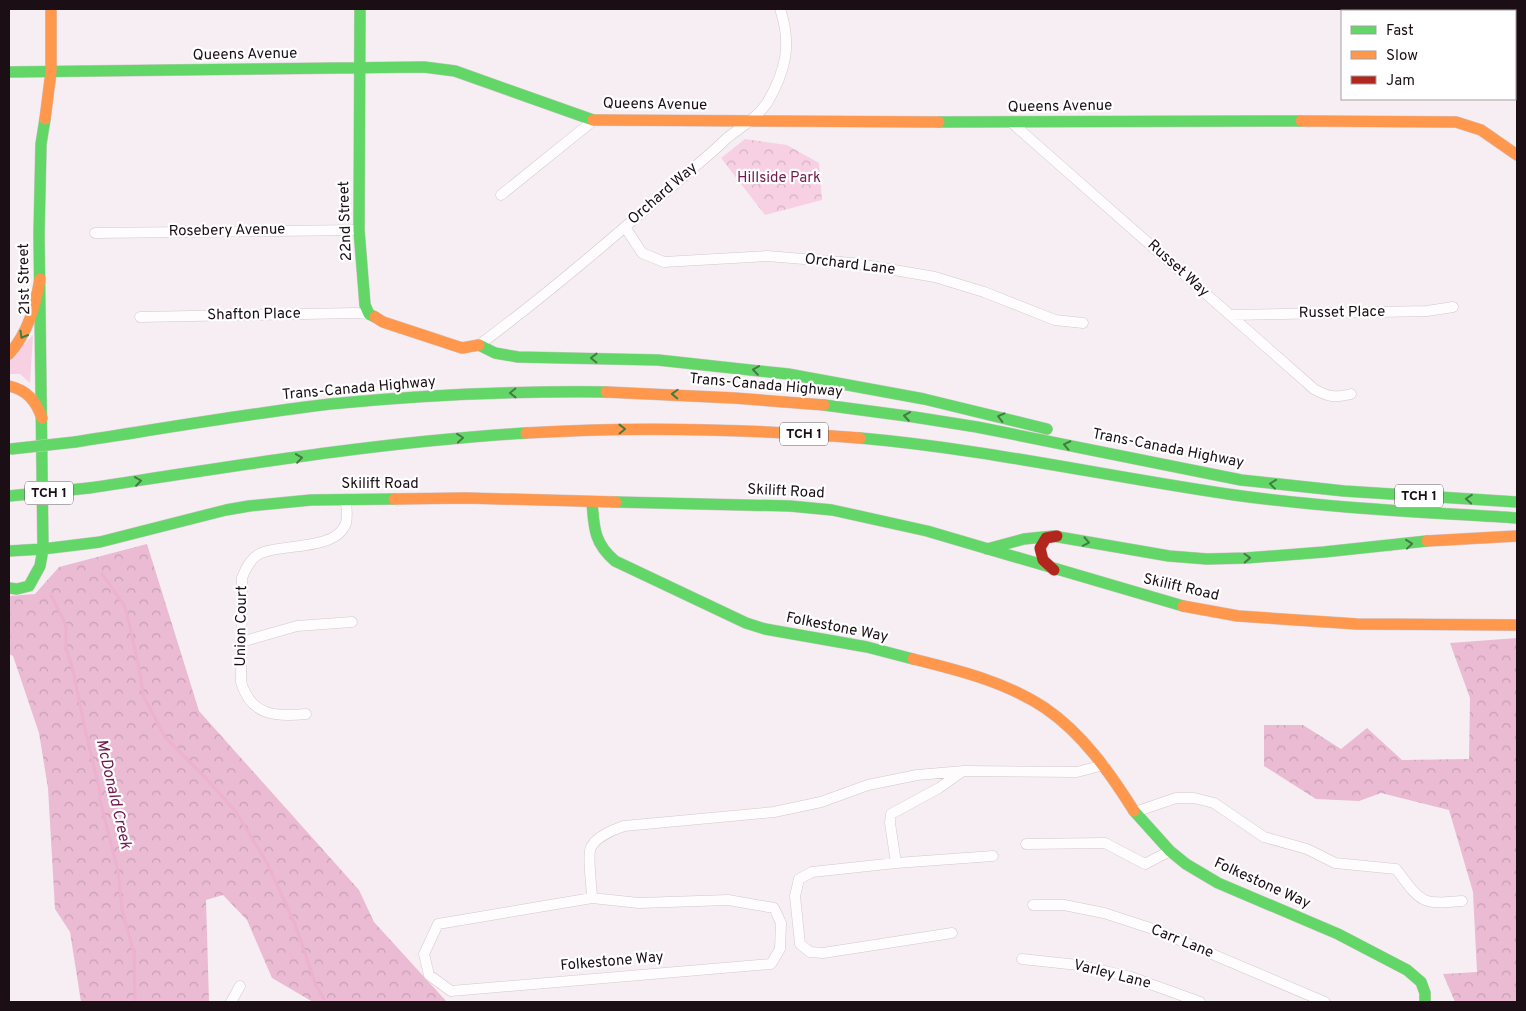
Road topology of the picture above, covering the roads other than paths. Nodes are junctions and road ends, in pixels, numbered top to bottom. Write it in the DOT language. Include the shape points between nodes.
graph roads {
  1 [pos="50,9"];
  2 [pos="360,9"];
  3 [pos="780,9"];
  4 [pos="360,69"];
  5 [pos="9,72"];
  6 [pos="51,72"];
  7 [pos="594,120"];
  8 [pos="750,121"];
  9 [pos="1012,123"];
  10 [pos="1517,155"];
  11 [pos="501,195"];
  12 [pos="624,227"];
  13 [pos="359,230"];
  14 [pos="95,233"];
  15 [pos="40,279"];
  16 [pos="1453,307"];
  17 [pos="369,314"];
  18 [pos="1230,315"];
  19 [pos="140,317"];
  20 [pos="1083,323"];
  21 [pos="479,345"];
  22 [pos="9,354"];
  23 [pos="9,386"];
  24 [pos="1351,394"];
  25 [pos="42,418"];
  26 [pos="10,449"];
  27 [pos="1200,472"];
  28 [pos="9,496"];
  29 [pos="346,499"];
  30 [pos="592,502"];
  31 [pos="1517,502"];
  32 [pos="1517,518"];
  33 [pos="1057,536"];
  34 [pos="1517,536"];
  35 [pos="43,549"];
  36 [pos="987,549"];
  37 [pos="9,551"];
  38 [pos="1054,570"];
  39 [pos="9,588"];
  40 [pos="352,622"];
  41 [pos="1517,625"];
  42 [pos="241,642"];
  43 [pos="306,714"];
  44 [pos="1104,765"];
  45 [pos="964,771"];
  46 [pos="1135,812"];
  47 [pos="1026,844"];
  48 [pos="1170,852"];
  49 [pos="993,856"];
  50 [pos="896,863"];
  51 [pos="592,898"];
  52 [pos="1462,901"];
  53 [pos="1033,905"];
  54 [pos="952,932"];
  55 [pos="1022,959"];
  56 [pos="240,986"];
  57 [pos="231,1002"];
  58 [pos="1200,1002"];
  59 [pos="1325,1002"];
  60 [pos="1425,1002"];
  1 -- 6 [label="main road, 21st Street"];
  2 -- 4 [label="main road, 22nd Street"];
  3 -- 8 [label="street, Orchard Way" via="786,25 787,50 781,74 766,104"];
  4 -- 6 [label="main road, Queens Avenue"];
  4 -- 7 [label="main road, Queens Avenue" via="424,67 455,71"];
  4 -- 13 [label="main road, 22nd Street"];
  5 -- 6 [label="main road, Queens Avenue"];
  6 -- 15 [label="main road, 21st Street" via="41,144"];
  7 -- 8 [label="main road, Queens Avenue"];
  7 -- 11 [label="street, Queens Avenue"];
  8 -- 9 [label="main road, Queens Avenue"];
  8 -- 12 [label="street, Orchard Way"];
  9 -- 10 [label="main road, Queens Avenue" via="1456,122 1481,130"];
  9 -- 18 [label="street, Russet Way"];
  12 -- 20 [label="street, Orchard Lane" via="642,253 664,262 767,256 853,263 935,277 1055,320"];
  12 -- 21 [label="street, Orchard Way"];
  13 -- 14 [label="street, Rosebery Avenue"];
  13 -- 17 [label="main road, 22nd Street" via="365,305"];
  15 -- 22 [label="main road, one-way" via="28,324"];
  15 -- 25 [label="main road, 21st Street"];
  16 -- 18 [label="street, Russet Place" via="1427,311"];
  17 -- 19 [label="street, Shafton Place"];
  17 -- 21 [label="main road" via="382,322 447,344 462,348"];
  18 -- 24 [label="street, Russet Way" via="1314,389 1337,398"];
  27 -- 21 [label="main road, one-way" via="969,409 832,381 658,360 518,358 495,353"];
  23 -- 25 [label="main road" via="29,393"];
  25 -- 35 [label="main road, 21st Street"];
  27 -- 26 [label="main road, Trans-Canada Highway / TCH 1, one-way, bridge" via="1021,435 886,413 787,402 664,394 520,393 364,401"];
  31 -- 27 [label="main road, Trans-Canada Highway / TCH 1, one-way" via="1321,489"];
  28 -- 32 [label="main road, TCH 1, one-way, bridge" via="452,439 604,429 703,429 827,435 926,445 1277,500"];
  29 -- 30 [label="main road, Skilift Road"];
  29 -- 35 [label="main road, Skilift Road" via="249,506 100,542"];
  29 -- 42 [label="street, Union Court" via="347,522 335,536 323,542 264,552 248,565 241,585"];
  30 -- 36 [label="main road, Skilift Road" via="790,506 832,510 927,531"];
  30 -- 44 [label="main road, Folkestone Way" via="597,541 604,553 615,561 746,623 866,647 989,681 1045,708"];
  33 -- 34 [label="main road, one-way" via="1153,554 1215,559"];
  33 -- 36 [label="main road" via="1030,537"];
  33 -- 38 [label="main road" via="1046,538 1040,548 1043,560"];
  35 -- 37 [label="main road, Skilift Road"];
  35 -- 39 [label="main road, 21st Street" via="40,566 29,586"];
  36 -- 38 [label="main road, Skilift Road"];
  38 -- 41 [label="main road, Skilift Road" via="1181,606 1238,616 1358,624"];
  40 -- 42 [label="street" via="297,626"];
  42 -- 43 [label="street, Union Court" via="241,682 250,700 261,710 274,715"];
  44 -- 45 [label="street" via="1077,772"];
  44 -- 46 [label="main road, Folkestone Way"];
  45 -- 50 [label="street" via="891,814"];
  45 -- 51 [label="street" via="917,775 868,785 821,802 774,812 624,826 606,832 591,847"];
  46 -- 48 [label="main road, Folkestone Way"];
  46 -- 52 [label="street" via="1176,798 1214,803 1264,836 1307,849 1335,863 1396,869 1417,897 1435,904"];
  47 -- 48 [label="street" via="1105,844 1144,864"];
  48 -- 60 [label="main road, Folkestone Way" via="1218,883 1338,934 1406,970 1421,982"];
  49 -- 50 [label="street"];
  50 -- 54 [label="street" via="812,872 799,879 794,896 800,944 810,952 823,953"];
  51 -- 51 [label="street, Folkestone Way" via="639,903 728,900 774,908 781,923 780,949 771,964 451,991 429,975 424,954 438,924"];
  53 -- 59 [label="street, Carr Lane" via="1104,913 1144,926"];
  55 -- 58 [label="street, Varley Lane" via="1131,977"];
  56 -- 57 [label="street"];
}
